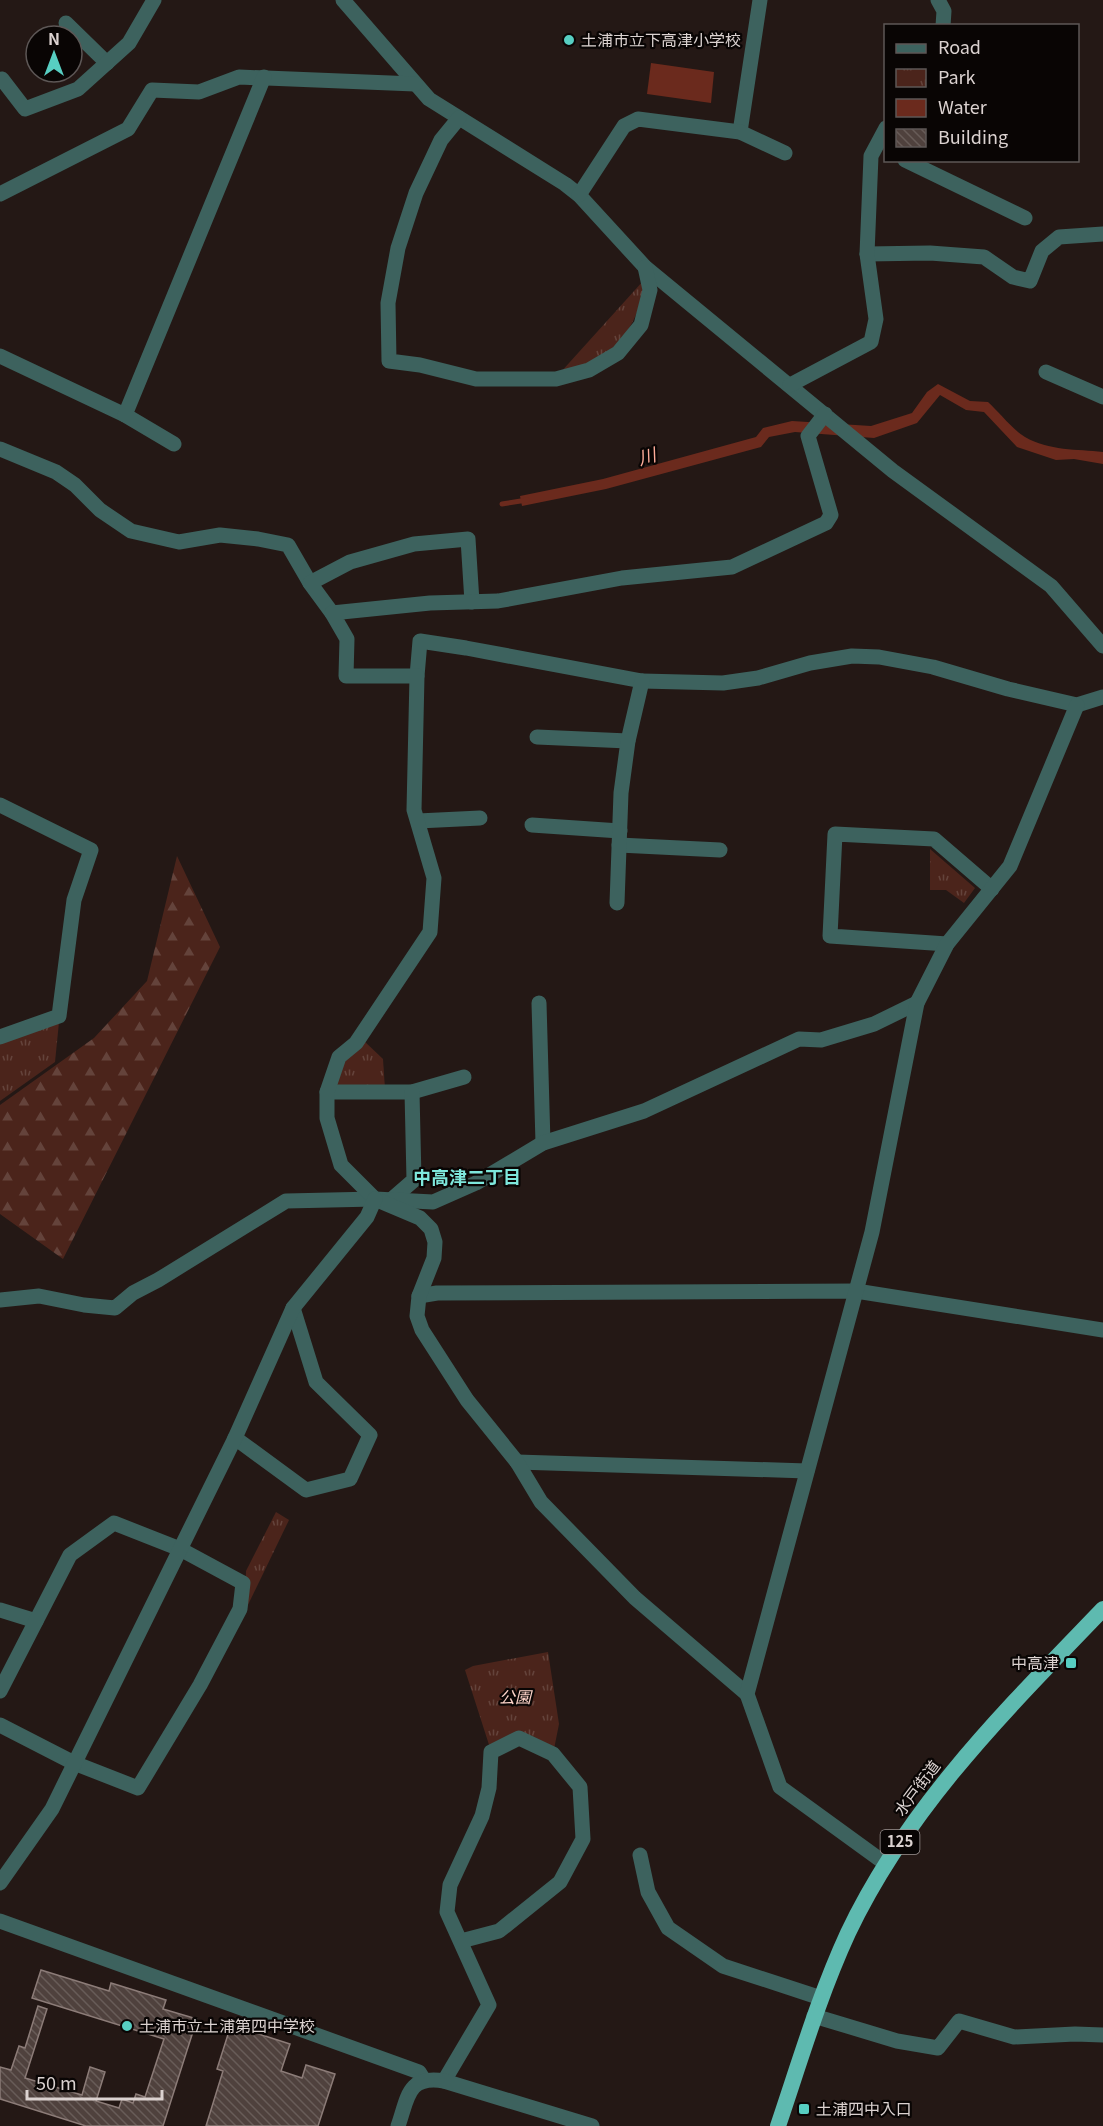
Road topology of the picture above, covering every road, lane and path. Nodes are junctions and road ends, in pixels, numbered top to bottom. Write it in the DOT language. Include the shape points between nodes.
graph roads {
  1 [pos="343,0"];
  2 [pos="759,0"];
  3 [pos="938,0"];
  4 [pos="151,1"];
  5 [pos="66,23"];
  6 [pos="943,24"];
  7 [pos="107,63"];
  8 [pos="264,77"];
  9 [pos="2,79"];
  10 [pos="415,84"];
  11 [pos="459,118"];
  12 [pos="740,132"];
  13 [pos="884,133"];
  14 [pos="881,149"];
  15 [pos="784,153"];
  16 [pos="908,162"];
  17 [pos="0,194"];
  18 [pos="579,195"];
  19 [pos="1024,218"];
  20 [pos="1103,234"];
  21 [pos="867,254"];
  22 [pos="645,267"];
  23 [pos="0,356"];
  24 [pos="1046,372"];
  25 [pos="790,385"];
  26 [pos="1103,397"];
  27 [pos="825,414"];
  28 [pos="125,415"];
  29 [pos="174,444"];
  30 [pos="0,449"];
  31 [pos="310,583"];
  32 [pos="472,602"];
  33 [pos="332,613"];
  34 [pos="1102,642"];
  35 [pos="417,676"];
  36 [pos="642,681"];
  37 [pos="1103,697"];
  38 [pos="1077,705"];
  39 [pos="537,737"];
  40 [pos="628,741"];
  41 [pos="0,805"];
  42 [pos="480,818"];
  43 [pos="418,821"];
  44 [pos="532,825"];
  45 [pos="619,838"];
  46 [pos="720,850"];
  47 [pos="992,889"];
  48 [pos="617,903"];
  49 [pos="947,944"];
  50 [pos="539,1003"];
  51 [pos="917,1003"];
  52 [pos="0,1037"];
  53 [pos="464,1077"];
  54 [pos="327,1092"];
  55 [pos="412,1092"];
  56 [pos="543,1143"];
  57 [pos="375,1199"];
  58 [pos="391,1200"];
  59 [pos="856,1292"];
  60 [pos="418,1296"];
  61 [pos="0,1300"];
  62 [pos="293,1308"];
  63 [pos="1103,1330"];
  64 [pos="235,1438"];
  65 [pos="517,1462"];
  66 [pos="807,1471"];
  67 [pos="180,1549"];
  68 [pos="1103,1609"];
  69 [pos="0,1610"];
  70 [pos="36,1621"];
  71 [pos="0,1692"];
  72 [pos="747,1694"];
  73 [pos="0,1725"];
  74 [pos="74,1762"];
  75 [pos="640,1855"];
  76 [pos="886,1864"];
  77 [pos="0,1883"];
  78 [pos="0,1921"];
  79 [pos="461,1941"];
  80 [pos="821,1998"];
  81 [pos="814,2016"];
  82 [pos="1103,2035"];
  83 [pos="424,2080"];
  84 [pos="444,2081"];
  85 [pos="398,2126"];
  86 [pos="592,2126"];
  87 [pos="778,2126"];
  1 -- 10 [label="street"];
  2 -- 12 [label="street"];
  3 -- 6 [label="street" via="944,10"];
  4 -- 7 [label="street" via="129,43"];
  5 -- 7 [label="street"];
  7 -- 9 [label="street" via="78,88 25,109"];
  8 -- 10 [label="street"];
  8 -- 17 [label="street" via="239,76 199,92 152,90 128,129"];
  8 -- 28 [label="street"];
  10 -- 11 [label="street" via="429,99"];
  11 -- 18 [label="street"];
  11 -- 22 [label="street" via="441,140 416,193 398,248 388,303 389,362 420,365 476,379 556,379 589,370 618,353 641,325 650,290"];
  12 -- 15 [label="street"];
  12 -- 18 [label="street" via="638,119 624,126"];
  13 -- 14 [label="street"];
  14 -- 21 [label="street" via="871,156"];
  16 -- 19 [label="street"];
  18 -- 22 [label="street"];
  20 -- 21 [label="street" via="1059,237 1042,251 1030,281 1013,277 984,257"];
  21 -- 25 [label="street" via="876,319 871,342"];
  22 -- 25 [label="street"];
  23 -- 28 [label="street"];
  24 -- 26 [label="street"];
  25 -- 27 [label="street"];
  27 -- 32 [label="street" via="808,436 831,514 826,524 732,567 622,578 498,601"];
  27 -- 34 [label="street" via="893,471 1051,586"];
  28 -- 29 [label="street"];
  30 -- 31 [label="street" via="56,472 131,531 179,542 220,536 288,545"];
  31 -- 32 [label="street" via="350,562 414,544 468,539"];
  31 -- 33 [label="street"];
  32 -- 33 [label="street"];
  33 -- 35 [label="street" via="347,639 346,676"];
  35 -- 36 [label="street" via="420,641"];
  35 -- 43 [label="street" via="414,810"];
  36 -- 38 [label="street" via="723,682 852,656 879,657 933,667"];
  36 -- 40 [label="street"];
  37 -- 38 [label="street"];
  38 -- 47 [label="street" via="1010,866"];
  39 -- 40 [label="street"];
  40 -- 45 [label="street"];
  41 -- 52 [label="street" via="91,850 74,900 59,1016"];
  42 -- 43 [label="street"];
  43 -- 54 [label="street" via="434,878 430,932 356,1043 339,1057"];
  44 -- 45 [label="street"];
  45 -- 46 [label="street"];
  45 -- 48 [label="street"];
  47 -- 49 [label="street"];
  47 -- 49 [label="street" via="934,839 835,834 830,936"];
  49 -- 51 [label="street"];
  50 -- 56 [label="street"];
  51 -- 56 [label="street" via="874,1024 821,1040 799,1039 644,1112"];
  51 -- 59 [label="street" via="872,1232"];
  53 -- 55 [label="street"];
  54 -- 55 [label="street"];
  54 -- 57 [label="street" via="327,1118 341,1165"];
  55 -- 58 [label="street" via="414,1180"];
  56 -- 58 [label="street" via="476,1183 433,1202"];
  57 -- 58 [label="street"];
  57 -- 60 [label="street" via="420,1218 431,1229 434,1258"];
  57 -- 61 [label="street" via="286,1202 133,1293 115,1308 39,1296"];
  57 -- 62 [label="street" via="367,1217"];
  59 -- 60 [label="street"];
  59 -- 63 [label="street"];
  59 -- 66 [label="street"];
  60 -- 65 [label="street" via="417,1316 422,1330 467,1400"];
  62 -- 64 [label="street"];
  62 -- 64 [label="street" via="316,1382 370,1435 350,1479 306,1490"];
  64 -- 67 [label="street"];
  65 -- 66 [label="street"];
  65 -- 72 [label="street" via="541,1502 634,1598"];
  66 -- 72 [label="street"];
  67 -- 70 [label="street" via="114,1523 70,1554"];
  67 -- 74 [label="street"];
  67 -- 74 [label="street" via="243,1583 240,1609 138,1788"];
  68 -- 76 [label="highway, 水戸街道 / 125" via="990,1726 925,1806"];
  69 -- 70 [label="street"];
  70 -- 71 [label="street"];
  72 -- 76 [label="street" via="780,1787"];
  73 -- 74 [label="street"];
  74 -- 77 [label="street" via="52,1809"];
  75 -- 80 [label="street" via="648,1892 668,1928 723,1966"];
  76 -- 80 [label="highway, 水戸街道 / 125" via="849,1932"];
  78 -- 83 [label="street" via="419,2072"];
  79 -- 79 [label="street" via="447,1912 450,1885 482,1816 489,1788 491,1752 519,1738 553,1755 580,1787 583,1839 560,1882 499,1931"];
  79 -- 84 [label="street" via="489,2005"];
  80 -- 81 [label="highway, 水戸街道 / 125"];
  81 -- 82 [label="street" via="897,2041 938,2048 959,2021 1014,2037"];
  81 -- 87 [label="highway, 水戸街道 / 125"];
  83 -- 84 [label="street"];
  83 -- 85 [label="street" via="412,2088"];
  84 -- 86 [label="street"];
}
